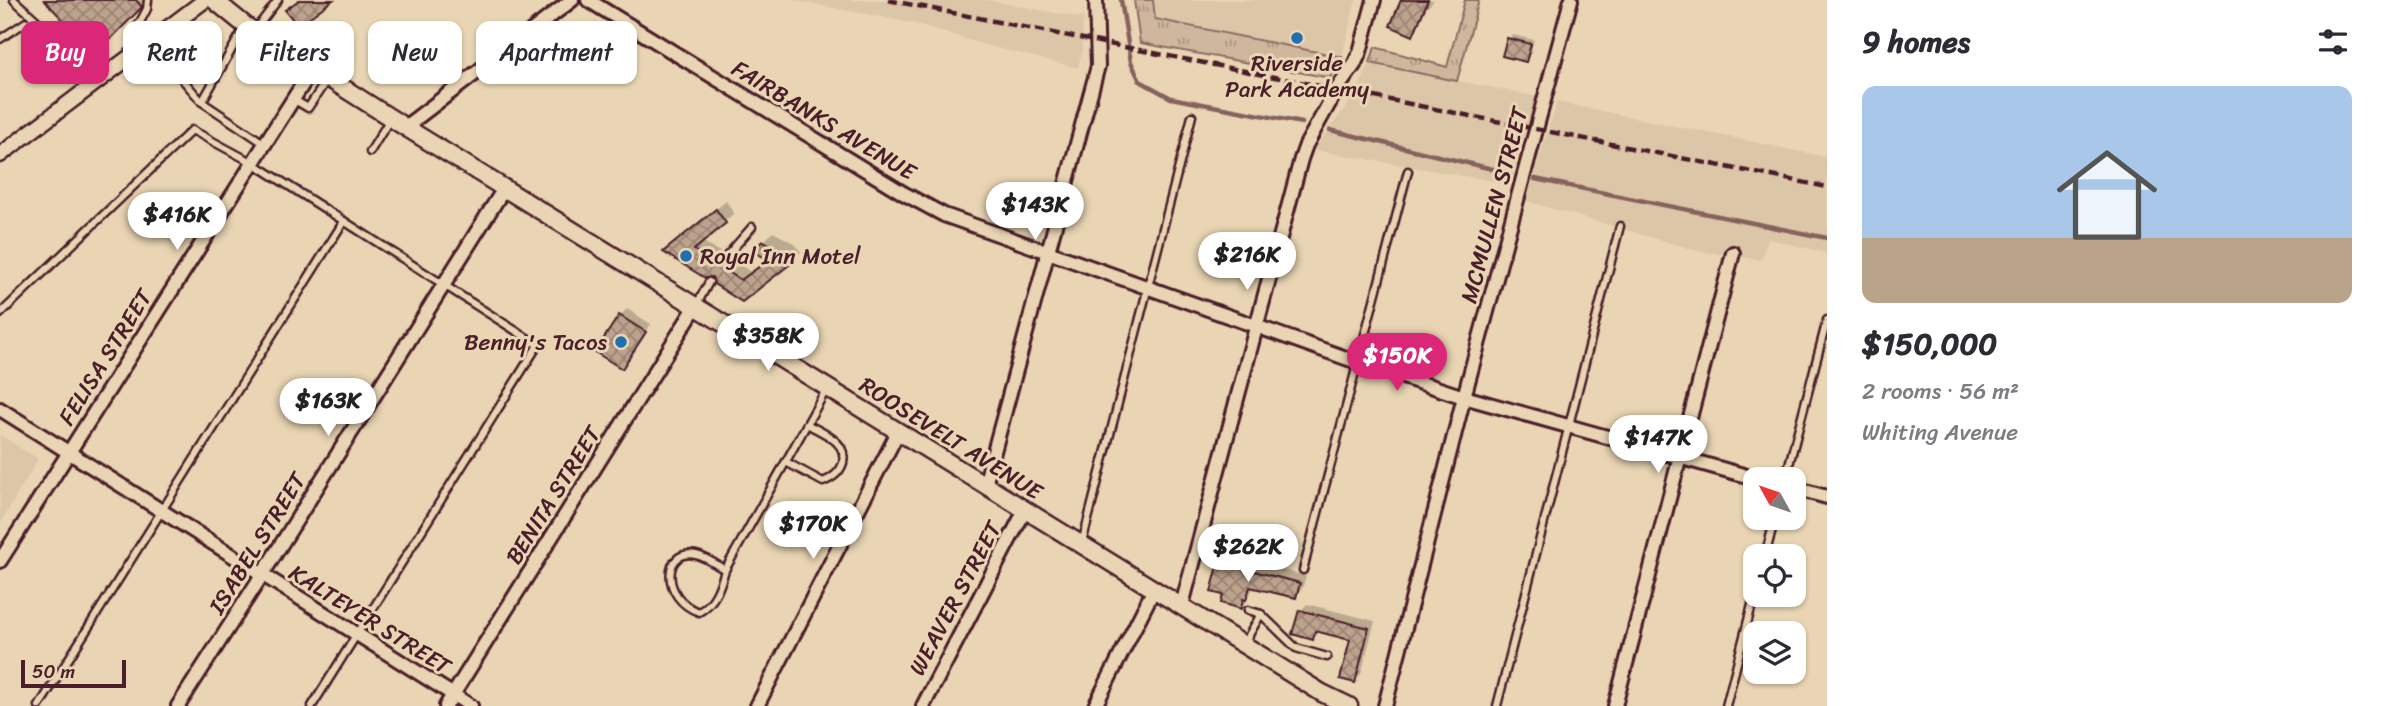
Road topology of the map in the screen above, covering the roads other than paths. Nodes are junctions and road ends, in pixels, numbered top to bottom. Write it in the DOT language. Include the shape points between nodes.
graph roads {
  1 [pos="14,0"];
  2 [pos="148,0"];
  3 [pos="205,0"];
  4 [pos="214,0"];
  5 [pos="278,0"];
  6 [pos="572,0"];
  7 [pos="587,0"];
  8 [pos="1096,0"];
  9 [pos="1374,0"];
  10 [pos="1571,0"];
  11 [pos="35,21"];
  12 [pos="141,21"];
  13 [pos="177,21"];
  14 [pos="241,21"];
  15 [pos="257,21"];
  16 [pos="21,25"];
  17 [pos="0,39"];
  18 [pos="236,50"];
  19 [pos="123,62"];
  20 [pos="184,84"];
  21 [pos="303,84"];
  22 [pos="324,84"];
  23 [pos="338,84"];
  24 [pos="93,85"];
  25 [pos="293,99"];
  26 [pos="202,102"];
  27 [pos="1192,116"];
  28 [pos="391,117"];
  29 [pos="405,127"];
  30 [pos="265,144"];
  31 [pos="370,152"];
  32 [pos="0,155"];
  33 [pos="253,163"];
  34 [pos="1408,170"];
  35 [pos="505,187"];
  36 [pos="344,221"];
  37 [pos="1620,226"];
  38 [pos="752,227"];
  39 [pos="1733,253"];
  40 [pos="1049,254"];
  41 [pos="724,259"];
  42 [pos="709,282"];
  43 [pos="444,285"];
  44 [pos="1149,289"];
  45 [pos="696,306"];
  46 [pos="0,314"];
  47 [pos="1827,320"];
  48 [pos="1255,326"];
  49 [pos="1357,362"];
  50 [pos="827,388"];
  51 [pos="1464,397"];
  52 [pos="0,409"];
  53 [pos="807,424"];
  54 [pos="1569,426"];
  55 [pos="898,432"];
  56 [pos="69,453"];
  57 [pos="1679,458"];
  58 [pos="786,462"];
  59 [pos="1788,467"];
  60 [pos="1743,475"];
  61 [pos="985,485"];
  62 [pos="1806,491"];
  63 [pos="1827,497"];
  64 [pos="1025,510"];
  65 [pos="160,511"];
  66 [pos="1082,545"];
  67 [pos="0,561"];
  68 [pos="725,570"];
  69 [pos="1303,570"];
  70 [pos="262,575"];
  71 [pos="1154,589"];
  72 [pos="1182,605"];
  73 [pos="1751,607"];
  74 [pos="1248,610"];
  75 [pos="1261,614"];
  76 [pos="357,635"];
  77 [pos="1244,644"];
  78 [pos="1327,657"];
  79 [pos="450,701"];
  80 [pos="39,706"];
  81 [pos="178,706"];
  82 [pos="312,706"];
  83 [pos="471,706"];
  84 [pos="757,706"];
  85 [pos="923,706"];
  86 [pos="1095,706"];
  87 [pos="1349,706"];
  88 [pos="1385,706"];
  89 [pos="1497,706"];
  90 [pos="1615,706"];
  91 [pos="1726,706"];
  1 -- 11 [label="lane"];
  2 -- 12 [label="lane"];
  3 -- 13 [label="street"];
  4 -- 14 [label="main road, ROOSEVELT AVENUE"];
  5 -- 15 [label="lane"];
  6 -- 29 [label="street"];
  7 -- 40 [label="street, FAIRBANKS AVENUE" via="902,193 944,215"];
  8 -- 40 [label="street" via="1098,66"];
  9 -- 48 [label="street" via="1360,52 1301,159"];
  10 -- 51 [label="street, MCMULLEN STREET"];
  16 -- 17 [label="lane"];
  18 -- 26 [label="lane"];
  19 -- 24 [label="street"];
  20 -- 26 [label="lane"];
  21 -- 25 [label="street, FELISA STREET"];
  22 -- 25 [label="lane" via="309,108"];
  23 -- 28 [label="main road, ROOSEVELT AVENUE"];
  24 -- 32 [label="street"];
  25 -- 30 [label="street, FELISA STREET"];
  26 -- 30 [label="lane"];
  27 -- 44 [label="lane"];
  28 -- 29 [label="main road, ROOSEVELT AVENUE"];
  28 -- 31 [label="lane"];
  29 -- 35 [label="main road, ROOSEVELT AVENUE"];
  30 -- 33 [label="street, FELISA STREET"];
  33 -- 36 [label="lane"];
  33 -- 46 [label="lane" via="192,130"];
  33 -- 56 [label="street, FELISA STREET"];
  34 -- 49 [label="lane"];
  35 -- 43 [label="street, ISABEL STREET"];
  35 -- 45 [label="main road, ROOSEVELT AVENUE"];
  36 -- 43 [label="lane"];
  36 -- 65 [label="lane"];
  37 -- 54 [label="lane"];
  38 -- 41 [label="lane"];
  39 -- 57 [label="street"];
  40 -- 44 [label="street, FAIRBANKS AVENUE"];
  40 -- 61 [label="street"];
  42 -- 45 [label="lane"];
  43 -- 70 [label="street, ISABEL STREET"];
  43 -- 76 [label="lane" via="538,345"];
  44 -- 48 [label="street, FAIRBANKS AVENUE"];
  44 -- 66 [label="lane"];
  45 -- 50 [label="main road, ROOSEVELT AVENUE"];
  45 -- 79 [label="street, BENITA STREET"];
  47 -- 59 [label="lane"];
  48 -- 49 [label="street, FAIRBANKS AVENUE"];
  48 -- 72 [label="street"];
  49 -- 51 [label="street, FAIRBANKS AVENUE"];
  49 -- 69 [label="lane"];
  50 -- 53 [label="lane"];
  50 -- 55 [label="main road, ROOSEVELT AVENUE"];
  51 -- 54 [label="street, FAIRBANKS AVENUE"];
  51 -- 88 [label="street, MCMULLEN STREET"];
  52 -- 56 [label="street, KALTEYER STREET"];
  53 -- 58 [label="lane"];
  53 -- 58 [label="lane" via="843,448 841,470 823,482"];
  54 -- 57 [label="street, FAIRBANKS AVENUE"];
  54 -- 89 [label="lane"];
  55 -- 61 [label="main road, ROOSEVELT AVENUE"];
  55 -- 84 [label="street"];
  56 -- 65 [label="street, KALTEYER STREET"];
  56 -- 67 [label="street, FELISA STREET"];
  57 -- 60 [label="street, FAIRBANKS AVENUE"];
  57 -- 90 [label="street"];
  58 -- 68 [label="lane"];
  61 -- 64 [label="main road, ROOSEVELT AVENUE"];
  62 -- 63 [label="street"];
  64 -- 66 [label="main road, ROOSEVELT AVENUE"];
  64 -- 85 [label="street, WEAVER STREET"];
  65 -- 70 [label="street, KALTEYER STREET"];
  65 -- 80 [label="lane"];
  66 -- 71 [label="main road, ROOSEVELT AVENUE"];
  68 -- 68 [label="lane" via="715,598 699,612 678,600 669,576 686,555 697,555"];
  70 -- 76 [label="street, KALTEYER STREET"];
  70 -- 81 [label="street, ISABEL STREET"];
  71 -- 72 [label="main road, ROOSEVELT AVENUE"];
  71 -- 86 [label="street"];
  72 -- 77 [label="main road, ROOSEVELT AVENUE"];
  73 -- 91 [label="lane"];
  74 -- 75 [label="lane"];
  75 -- 77 [label="lane"];
  75 -- 78 [label="lane" via="1296,648"];
  76 -- 79 [label="street, KALTEYER STREET"];
  76 -- 82 [label="lane"];
  77 -- 87 [label="main road, ROOSEVELT AVENUE"];
  79 -- 83 [label="street, KALTEYER STREET"];
}
